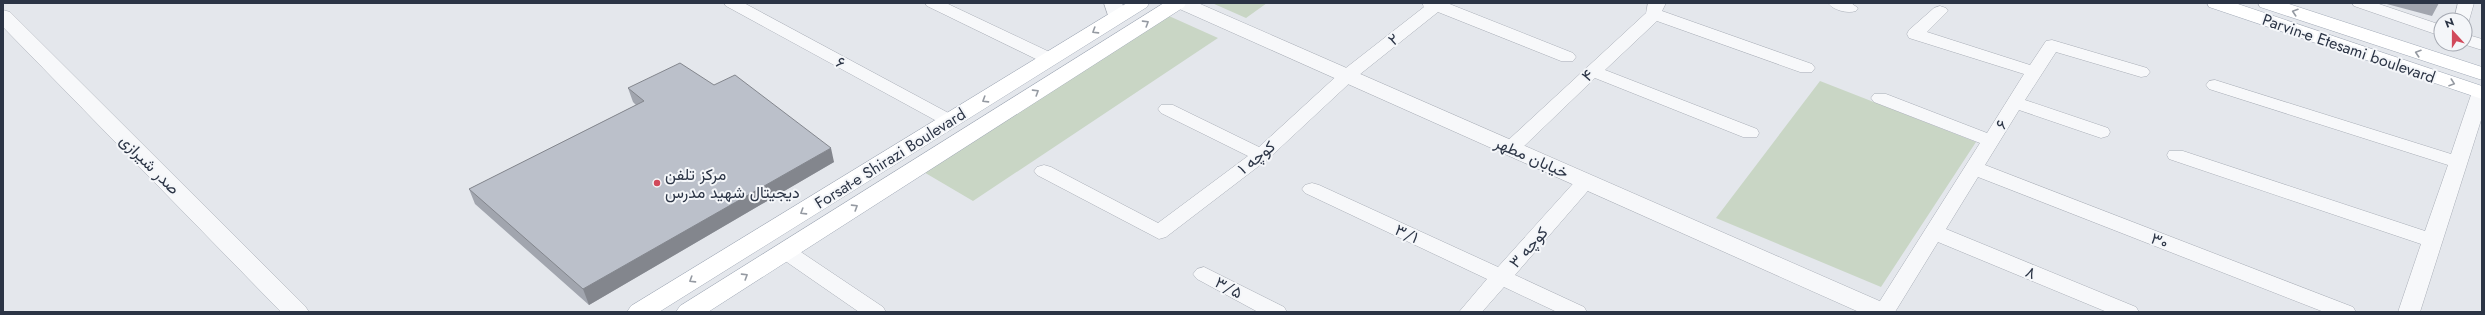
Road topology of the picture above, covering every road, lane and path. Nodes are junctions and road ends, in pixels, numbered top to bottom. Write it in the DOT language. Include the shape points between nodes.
graph roads {
  1 [pos="732,3"];
  2 [pos="933,3"];
  3 [pos="1140,3"];
  4 [pos="1177,3"];
  5 [pos="1182,3"];
  6 [pos="2216,3"];
  7 [pos="2267,3"];
  8 [pos="2360,3"];
  9 [pos="1435,4"];
  10 [pos="1653,7"];
  11 [pos="1115,10"];
  12 [pos="1940,11"];
  13 [pos="3,16"];
  14 [pos="2433,28"];
  15 [pos="1567,57"];
  16 [pos="1050,59"];
  17 [pos="1806,68"];
  18 [pos="1592,71"];
  19 [pos="2034,72"];
  20 [pos="2141,72"];
  21 [pos="1348,76"];
  22 [pos="2215,85"];
  23 [pos="2482,86"];
  24 [pos="1880,98"];
  25 [pos="2015,103"];
  26 [pos="1167,109"];
  27 [pos="950,121"];
  28 [pos="2101,132"];
  29 [pos="1750,133"];
  30 [pos="1991,141"];
  31 [pos="1512,147"];
  32 [pos="2176,155"];
  33 [pos="1261,156"];
  34 [pos="2458,162"];
  35 [pos="1974,168"];
  36 [pos="1044,171"];
  37 [pos="1586,181"];
  38 [pos="1312,189"];
  39 [pos="1934,232"];
  40 [pos="2432,240"];
  41 [pos="785,251"];
  42 [pos="1204,274"];
  43 [pos="1501,277"];
  44 [pos="296,312"];
  45 [pos="640,312"];
  46 [pos="689,312"];
  47 [pos="875,312"];
  48 [pos="1276,312"];
  49 [pos="1470,312"];
  50 [pos="1576,312"];
  51 [pos="1883,312"];
  52 [pos="2128,312"];
  53 [pos="2345,312"];
  54 [pos="2409,312"];
  1 -- 27 [label="street, ۶"];
  2 -- 16 [label="street"];
  3 -- 11 [label="main road, Forsat-e Shirazi Boulevard"];
  41 -- 4 [label="main road, Forsat-e Shirazi Boulevard, one-way"];
  5 -- 21 [label="street, خیابان مطهر"];
  6 -- 23 [label="main road, Parvin-e Etesami boulevard, one-way"];
  23 -- 7 [label="main road, Parvin-e Etesami boulevard, one-way"];
  8 -- 14 [label="street"];
  9 -- 15 [label="street"];
  9 -- 21 [label="street, ۲"];
  10 -- 17 [label="street"];
  10 -- 18 [label="street, ۴"];
  11 -- 16 [label="main road, Forsat-e Shirazi Boulevard, one-way"];
  12 -- 19 [label="street" via="1915,34"];
  13 -- 44 [label="street, صدر شیرازی"];
  16 -- 27 [label="main road, Forsat-e Shirazi Boulevard, one-way"];
  18 -- 29 [label="street"];
  18 -- 31 [label="street, ۴"];
  19 -- 20 [label="street, ۶" via="2052,45"];
  19 -- 25 [label="street, ۶"];
  21 -- 31 [label="street, خیابان مطهر"];
  21 -- 33 [label="street, کوچه ۱"];
  22 -- 34 [label="street"];
  23 -- 34 [label="street"];
  24 -- 30 [label="street"];
  25 -- 28 [label="street"];
  25 -- 30 [label="street, ۶"];
  26 -- 33 [label="street"];
  27 -- 45 [label="main road, Forsat-e Shirazi Boulevard, one-way"];
  30 -- 35 [label="street, ۶"];
  31 -- 37 [label="street, خیابان مطهر"];
  32 -- 40 [label="street"];
  33 -- 36 [label="street, کوچه ۱" via="1159,232"];
  34 -- 40 [label="street"];
  35 -- 39 [label="street, ۶"];
  35 -- 53 [label="street, ۳۰"];
  37 -- 43 [label="street, کوچه ۳"];
  37 -- 51 [label="street, خیابان مطهر"];
  38 -- 43 [label="street, ۳/۱"];
  39 -- 51 [label="street, ۶"];
  39 -- 52 [label="street, ۸"];
  40 -- 54 [label="street"];
  46 -- 41 [label="main road, Forsat-e Shirazi Boulevard, one-way"];
  41 -- 47 [label="street"];
  42 -- 48 [label="street, ۳/۵"];
  43 -- 49 [label="street, کوچه ۳"];
  43 -- 50 [label="street, ۳/۱"];
}
